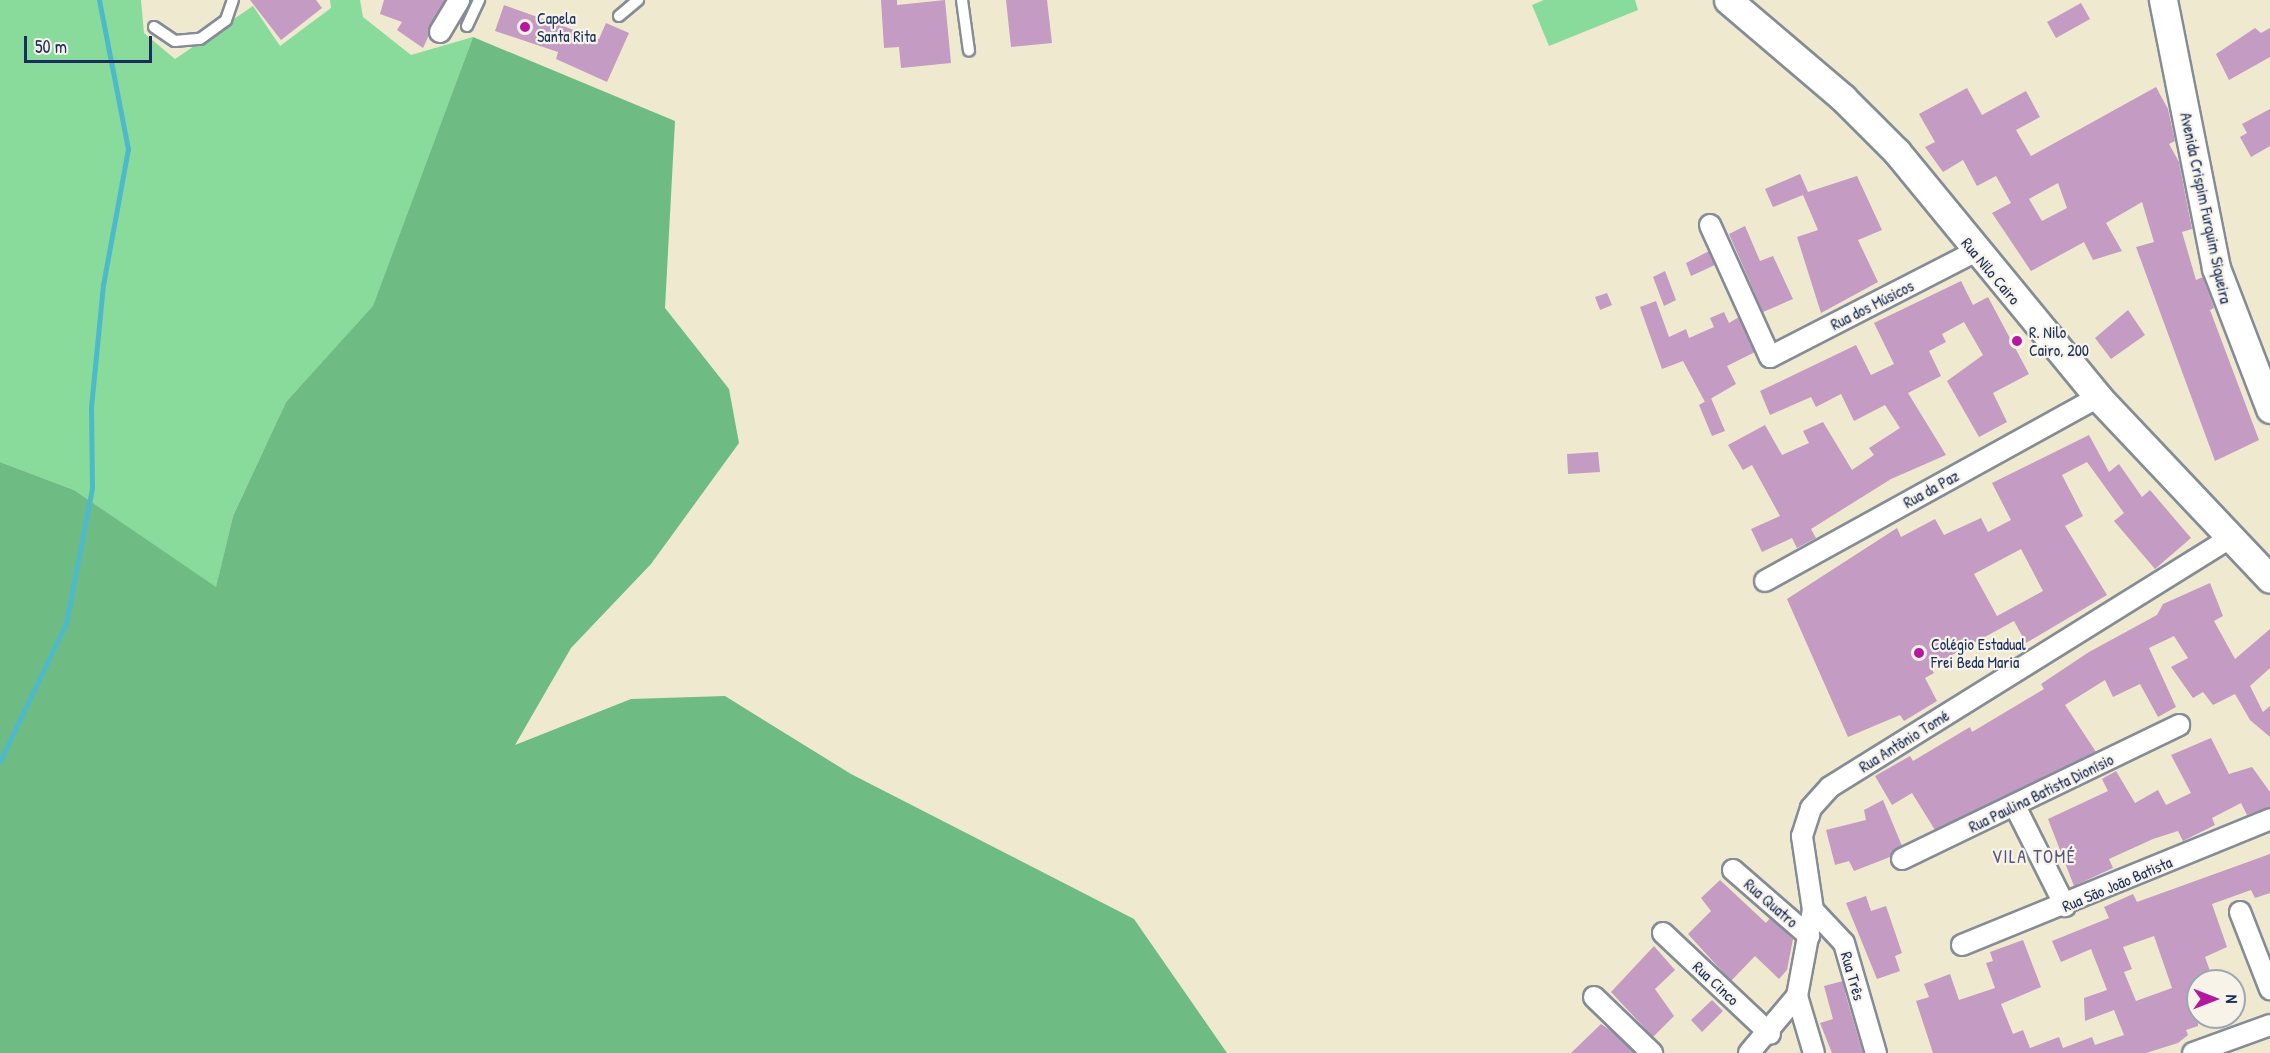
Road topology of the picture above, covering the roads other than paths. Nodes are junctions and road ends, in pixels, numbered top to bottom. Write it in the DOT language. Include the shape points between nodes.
graph roads {
  1 [pos="233,0"];
  2 [pos="459,0"];
  3 [pos="479,0"];
  4 [pos="638,0"];
  5 [pos="962,0"];
  6 [pos="1728,0"];
  7 [pos="2163,0"];
  8 [pos="619,16"];
  9 [pos="467,26"];
  10 [pos="154,27"];
  11 [pos="440,32"];
  12 [pos="969,51"];
  13 [pos="1710,225"];
  14 [pos="1974,252"];
  15 [pos="2098,397"];
  16 [pos="2270,409"];
  17 [pos="2228,539"];
  18 [pos="2270,579"];
  19 [pos="1765,581"];
  20 [pos="2179,725"];
  21 [pos="2015,806"];
  22 [pos="2270,819"];
  23 [pos="1902,859"];
  24 [pos="1733,870"];
  25 [pos="2065,906"];
  26 [pos="1813,910"];
  27 [pos="2240,912"];
  28 [pos="1663,933"];
  29 [pos="1809,936"];
  30 [pos="1962,945"];
  31 [pos="2270,989"];
  32 [pos="1797,996"];
  33 [pos="1594,997"];
  34 [pos="2270,1025"];
  35 [pos="1770,1034"];
  36 [pos="1652,1053"];
  37 [pos="1749,1053"];
  38 [pos="1814,1053"];
  39 [pos="1876,1053"];
  40 [pos="2193,1053"];
  1 -- 10 [label="lane" via="226,20 200,39 175,41"];
  2 -- 11 [label="street"];
  3 -- 9 [label="lane"];
  4 -- 8 [label="lane"];
  5 -- 12 [label="lane"];
  6 -- 14 [label="street, Rua Nilo Cairo" via="1843,98 1897,152"];
  7 -- 16 [label="street, Avenida Crispim Furquim Siqueira" via="2216,268"];
  13 -- 14 [label="street, Rua dos Músicos" via="1770,357"];
  14 -- 15 [label="street, Rua Nilo Cairo"];
  15 -- 17 [label="street, Rua Nilo Cairo"];
  15 -- 19 [label="street, Rua da Paz"];
  17 -- 18 [label="street, Rua Nilo Cairo"];
  17 -- 26 [label="street, Rua Antônio Tomé" via="1830,787 1811,808 1802,836"];
  20 -- 21 [label="street, Rua Paulina Batista Dionísio"];
  21 -- 23 [label="street, Rua Paulina Batista Dionísio"];
  21 -- 25 [label="street"];
  22 -- 25 [label="street, Rua São João Batista"];
  24 -- 29 [label="street, Rua Quatro"];
  25 -- 30 [label="street, Rua São João Batista"];
  26 -- 29 [label="street, Rua Antônio Tomé"];
  26 -- 39 [label="street, Rua Três" via="1844,943"];
  27 -- 31 [label="street"];
  28 -- 35 [label="street, Rua Cinco"];
  29 -- 32 [label="street, Rua Antônio Tomé"];
  32 -- 35 [label="street, Rua Antônio Tomé"];
  32 -- 38 [label="street"];
  33 -- 36 [label="street"];
  34 -- 40 [label="street"];
  35 -- 37 [label="street, Rua Antônio Tomé"];
}
